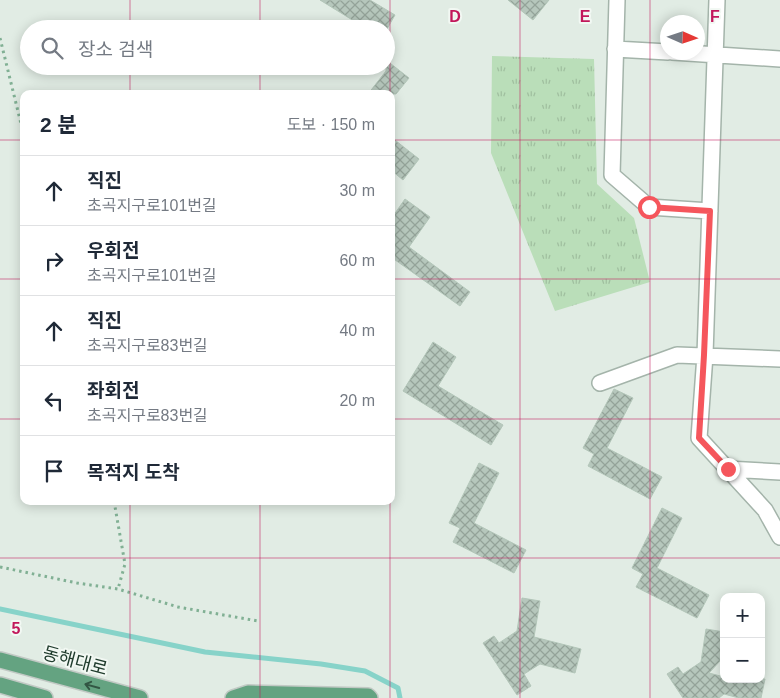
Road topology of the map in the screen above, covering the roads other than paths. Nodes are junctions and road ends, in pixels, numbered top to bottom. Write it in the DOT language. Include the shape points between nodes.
graph roads {
  1 [pos="618,0"];
  2 [pos="717,0"];
  3 [pos="615,49"];
  4 [pos="660,52"];
  5 [pos="705,54"];
  6 [pos="715,55"];
  7 [pos="780,60"];
  8 [pos="710,211"];
  9 [pos="704,355"];
  10 [pos="780,359"];
  11 [pos="600,383"];
  12 [pos="728,469"];
  13 [pos="780,472"];
  14 [pos="780,537"];
  15 [pos="0,660"];
  16 [pos="0,685"];
  17 [pos="45,698"];
  18 [pos="140,698"];
  19 [pos="233,698"];
  20 [pos="370,698"];
  1 -- 3 [label="street"];
  2 -- 6 [label="street"];
  3 -- 4 [label="street"];
  3 -- 8 [label="street" via="612,175 649,207"];
  5 -- 6 [label="street"];
  6 -- 7 [label="street"];
  6 -- 8 [label="street"];
  8 -- 9 [label="street"];
  9 -- 10 [label="street"];
  9 -- 11 [label="street" via="677,355"];
  9 -- 12 [label="street" via="699,438"];
  12 -- 13 [label="street"];
  12 -- 14 [label="street" via="765,510"];
  18 -- 15 [label="main road, 동해대로, one-way"];
  16 -- 17 [label="main road"];
  19 -- 20 [label="main road" via="248,693"];
}
